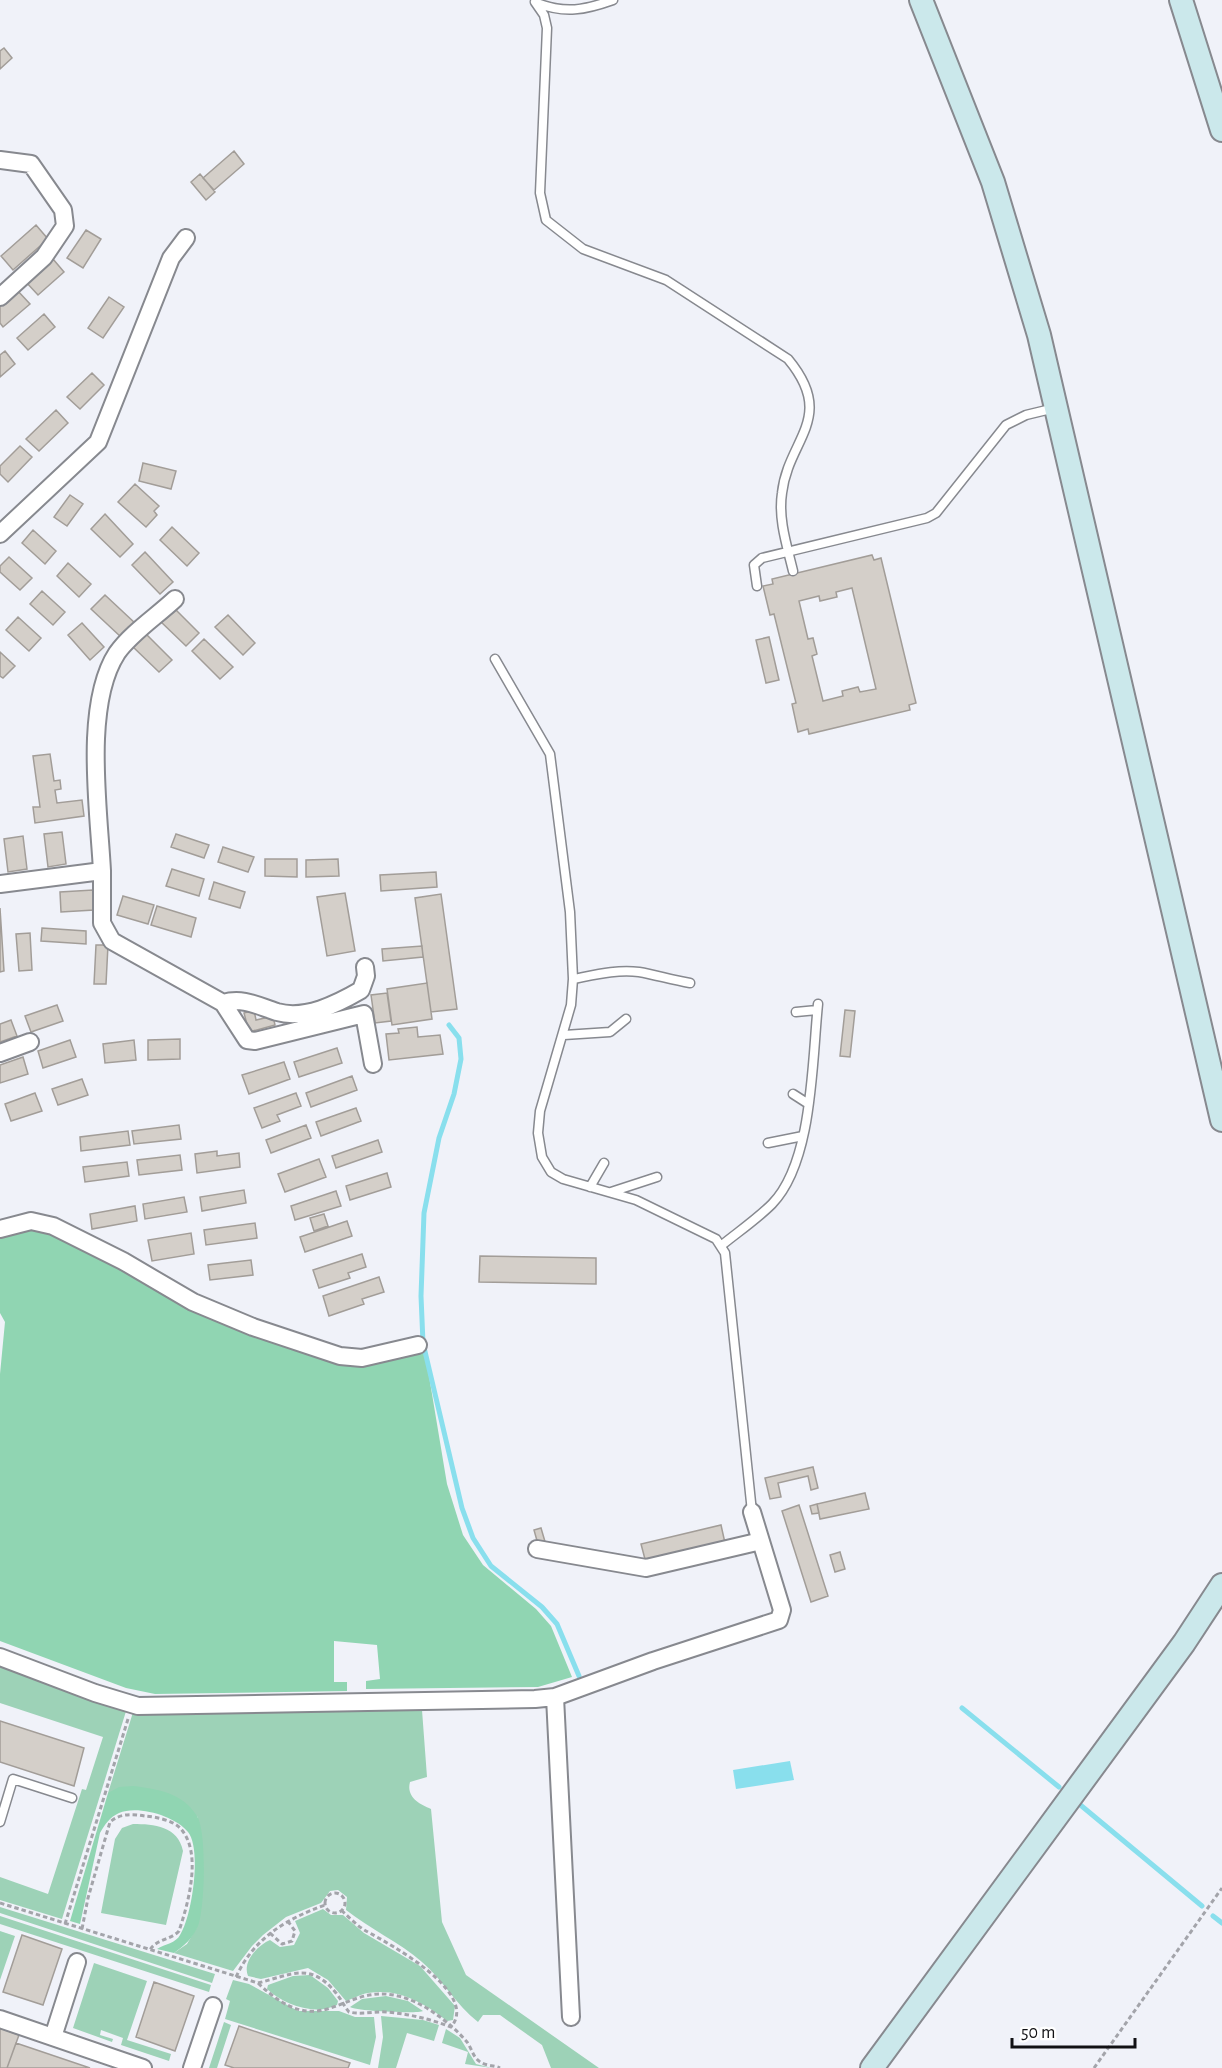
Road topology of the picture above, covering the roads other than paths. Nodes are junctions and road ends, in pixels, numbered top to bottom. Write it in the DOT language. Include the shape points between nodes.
graph roads {
  1 [pos="613,0"];
  2 [pos="921,0"];
  3 [pos="1181,0"];
  4 [pos="533,1"];
  5 [pos="1222,130"];
  6 [pos="0,160"];
  7 [pos="186,238"];
  8 [pos="0,297"];
  9 [pos="1056,408"];
  10 [pos="0,534"];
  11 [pos="788,552"];
  12 [pos="793,571"];
  13 [pos="757,586"];
  14 [pos="175,599"];
  15 [pos="495,659"];
  16 [pos="102,871"];
  17 [pos="0,884"];
  18 [pos="365,966"];
  19 [pos="573,979"];
  20 [pos="690,983"];
  21 [pos="223,1003"];
  22 [pos="796,1012"];
  23 [pos="626,1019"];
  24 [pos="564,1035"];
  25 [pos="30,1042"];
  26 [pos="0,1053"];
  27 [pos="374,1064"];
  28 [pos="793,1094"];
  29 [pos="807,1103"];
  30 [pos="1222,1120"];
  31 [pos="803,1136"];
  32 [pos="768,1143"];
  33 [pos="604,1163"];
  34 [pos="657,1177"];
  35 [pos="590,1186"];
  36 [pos="610,1192"];
  37 [pos="0,1229"];
  38 [pos="722,1245"];
  39 [pos="418,1345"];
  40 [pos="752,1512"];
  41 [pos="761,1540"];
  42 [pos="537,1549"];
  43 [pos="1222,1585"];
  44 [pos="0,1657"];
  45 [pos="555,1697"];
  46 [pos="72,1798"];
  47 [pos="0,1822"];
  48 [pos="77,1962"];
  49 [pos="213,2006"];
  50 [pos="571,2017"];
  51 [pos="0,2019"];
  52 [pos="53,2037"];
  53 [pos="143,2068"];
  54 [pos="192,2068"];
  55 [pos="872,2068"];
  1 -- 4 [label="lane" via="588,8 556,10"];
  2 -- 9 [label="street" via="1010,233"];
  3 -- 5 [label="street"];
  4 -- 11 [label="lane" via="544,15 547,28 540,193 546,220 583,249 666,280 788,359 800,373 806,390 809,425 782,493"];
  6 -- 8 [label="street" via="31,164 63,210 65,226 44,257"];
  7 -- 10 [label="street" via="171,258 98,442"];
  9 -- 11 [label="lane" via="1026,415 1006,425 936,513 927,518"];
  9 -- 30 [label="street"];
  11 -- 12 [label="lane"];
  11 -- 13 [label="lane" via="757,560"];
  14 -- 16 [label="street" via="119,651 109,668 97,725"];
  15 -- 19 [label="lane" via="550,754 569,902"];
  16 -- 17 [label="street"];
  16 -- 21 [label="street" via="102,922 112,941"];
  18 -- 21 [label="street" via="361,990 301,1014 279,1012 243,1000"];
  19 -- 20 [label="lane" via="639,972"];
  19 -- 24 [label="lane"];
  21 -- 27 [label="street" via="242,1036 255,1041 364,1014"];
  22 -- 29 [label="lane" via="818,1007"];
  23 -- 24 [label="lane" via="610,1032"];
  24 -- 35 [label="lane" via="540,1111 542,1157 551,1172"];
  25 -- 26 [label="street"];
  28 -- 29 [label="lane"];
  29 -- 31 [label="lane"];
  31 -- 32 [label="lane"];
  31 -- 38 [label="lane" via="789,1179 773,1203"];
  33 -- 35 [label="lane"];
  34 -- 36 [label="lane"];
  35 -- 36 [label="lane"];
  36 -- 38 [label="lane" via="636,1200"];
  37 -- 39 [label="street" via="31,1221 53,1226 193,1302 340,1356 362,1358"];
  38 -- 40 [label="lane"];
  40 -- 41 [label="street"];
  41 -- 42 [label="street" via="646,1568"];
  41 -- 45 [label="street" via="782,1610 779,1620"];
  43 -- 55 [label="street" via="1184,1643"];
  44 -- 45 [label="street" via="94,1693 156,1706"];
  45 -- 50 [label="street"];
  46 -- 47 [label="lane" via="14,1779"];
  48 -- 52 [label="street"];
  49 -- 54 [label="street"];
  51 -- 52 [label="street"];
  52 -- 53 [label="street"];
}
